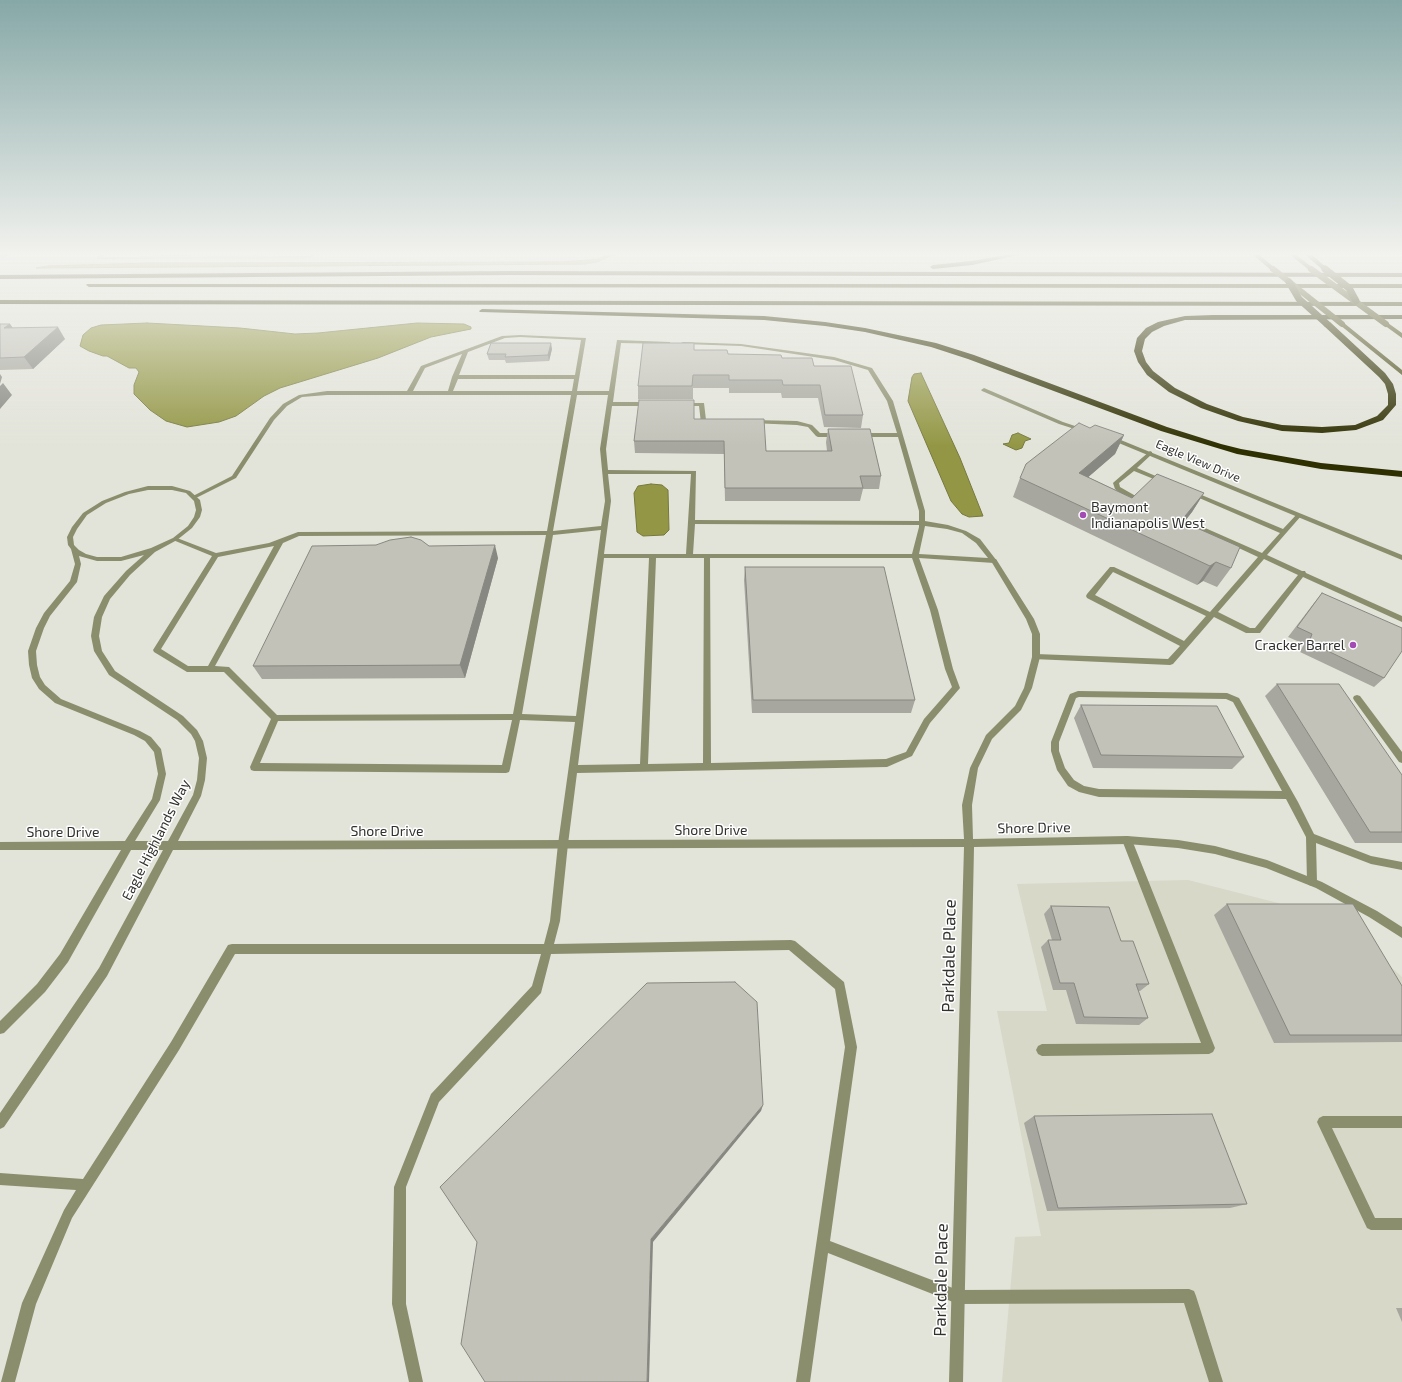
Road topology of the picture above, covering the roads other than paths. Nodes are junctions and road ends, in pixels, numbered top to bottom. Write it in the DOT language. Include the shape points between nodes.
graph roads {
  1 [pos="743,317"];
  2 [pos="1199,317"];
  3 [pos="1320,317"];
  4 [pos="1334,317"];
  5 [pos="1378,317"];
  6 [pos="1402,336"];
  7 [pos="466,351"];
  8 [pos="1402,373"];
  9 [pos="455,377"];
  10 [pos="578,377"];
  11 [pos="984,390"];
  12 [pos="409,393"];
  13 [pos="450,393"];
  14 [pos="576,393"];
  15 [pos="611,393"];
  16 [pos="610,404"];
  17 [pos="656,404"];
  18 [pos="679,404"];
  19 [pos="716,422"];
  20 [pos="746,422"];
  21 [pos="1093,433"];
  22 [pos="840,435"];
  23 [pos="855,435"];
  24 [pos="900,435"];
  25 [pos="1106,436"];
  26 [pos="1150,453"];
  27 [pos="1133,468"];
  28 [pos="1402,470"];
  29 [pos="1376,471"];
  30 [pos="605,472"];
  31 [pos="1402,474"];
  32 [pos="1169,483"];
  33 [pos="1183,489"];
  34 [pos="194,497"];
  35 [pos="1139,500"];
  36 [pos="1299,515"];
  37 [pos="1185,521"];
  38 [pos="692,522"];
  39 [pos="922,523"];
  40 [pos="605,528"];
  41 [pos="1284,532"];
  42 [pos="550,533"];
  43 [pos="175,539"];
  44 [pos="280,541"];
  45 [pos="74,550"];
  46 [pos="153,550"];
  47 [pos="216,555"];
  48 [pos="601,556"];
  49 [pos="653,556"];
  50 [pos="689,556"];
  51 [pos="707,556"];
  52 [pos="916,556"];
  53 [pos="1263,556"];
  54 [pos="1402,558"];
  55 [pos="994,561"];
  56 [pos="1302,573"];
  57 [pos="1212,614"];
  58 [pos="1402,619"];
  59 [pos="1185,645"];
  60 [pos="1036,657"];
  61 [pos="210,669"];
  62 [pos="1357,698"];
  63 [pos="517,717"];
  64 [pos="276,718"];
  65 [pos="580,719"];
  66 [pos="1402,760"];
  67 [pos="707,767"];
  68 [pos="644,768"];
  69 [pos="573,769"];
  70 [pos="1289,795"];
  71 [pos="1311,837"];
  72 [pos="1127,840"];
  73 [pos="969,843"];
  74 [pos="563,844"];
  75 [pos="0,846"];
  76 [pos="129,846"];
  77 [pos="170,846"];
  78 [pos="1402,866"];
  79 [pos="1312,882"];
  80 [pos="1402,933"];
  81 [pos="548,949"];
  82 [pos="0,1029"];
  83 [pos="1042,1050"];
  84 [pos="1402,1122"];
  85 [pos="0,1123"];
  86 [pos="0,1179"];
  87 [pos="86,1185"];
  88 [pos="1402,1224"];
  89 [pos="823,1245"];
  90 [pos="958,1296"];
  91 [pos="8,1382"];
  92 [pos="416,1382"];
  93 [pos="803,1382"];
  94 [pos="956,1382"];
  95 [pos="1216,1382"];
  1 -- 29 [label="highway" via="865,330 926,343 972,357 1158,427 1218,446 1321,466"];
  2 -- 3 [label="highway, bridge" via="1161,324 1141,338 1138,352 1142,362 1150,373 1172,390 1204,406 1241,419 1282,428 1322,430 1356,427 1380,418 1392,405 1389,384"];
  4 -- 8 [label="main road, bridge"];
  5 -- 6 [label="main road, bridge"];
  7 -- 9 [label="street"];
  7 -- 10 [label="street" via="504,337 584,339"];
  7 -- 12 [label="street" via="423,367"];
  9 -- 10 [label="street"];
  9 -- 13 [label="street"];
  10 -- 14 [label="street"];
  11 -- 21 [label="street" via="1061,423"];
  12 -- 13 [label="street"];
  12 -- 34 [label="street" via="327,393 301,396 285,405 272,419 234,478"];
  13 -- 14 [label="street"];
  14 -- 15 [label="street"];
  14 -- 42 [label="street"];
  15 -- 16 [label="street"];
  15 -- 24 [label="street" via="619,341 741,345 834,359 870,369 890,401"];
  16 -- 17 [label="street"];
  16 -- 30 [label="street" via="603,449"];
  18 -- 19 [label="street" via="702,404 703,422"];
  20 -- 22 [label="street" via="797,423 810,426 818,435"];
  23 -- 24 [label="street"];
  24 -- 39 [label="street" via="922,510"];
  25 -- 26 [label="street, Eagle View Drive"];
  26 -- 27 [label="street"];
  26 -- 36 [label="street, Eagle View Drive"];
  27 -- 32 [label="street"];
  27 -- 35 [label="street" via="1116,483 1122,492"];
  28 -- 29 [label="highway"];
  29 -- 31 [label="highway"];
  30 -- 38 [label="street" via="694,472"];
  30 -- 40 [label="street" via="608,501"];
  33 -- 41 [label="street"];
  34 -- 43 [label="street, Eagle Highlands Way" via="199,506 197,517 190,527"];
  34 -- 45 [label="street, Eagle Highlands Way" via="179,489 158,487 113,498 86,514 74,528 70,540"];
  36 -- 41 [label="street"];
  36 -- 54 [label="street, Eagle View Drive"];
  37 -- 53 [label="street"];
  38 -- 39 [label="street, Parkdale Place"];
  38 -- 50 [label="street"];
  39 -- 52 [label="street"];
  39 -- 55 [label="street, Parkdale Place" via="964,532 978,541"];
  40 -- 42 [label="street"];
  40 -- 48 [label="street"];
  41 -- 53 [label="street"];
  42 -- 44 [label="street" via="298,534"];
  42 -- 63 [label="street"];
  43 -- 46 [label="street, Eagle Highlands Way"];
  43 -- 47 [label="street"];
  44 -- 47 [label="street"];
  44 -- 61 [label="street"];
  45 -- 46 [label="street, Eagle Highlands Way" via="84,556 107,560 131,557"];
  45 -- 76 [label="street, Eagle Highlands Way" via="78,564 73,582 40,628 32,651 33,669 42,687 55,699 137,733 148,739 158,751 162,774 159,792"];
  46 -- 77 [label="street, Eagle Highlands Way" via="128,573 107,598 98,617 95,636 98,651 112,673 180,718 194,732 199,742 203,758 201,780 196,796"];
  47 -- 61 [label="street" via="157,650 187,669"];
  48 -- 49 [label="street"];
  48 -- 65 [label="street"];
  49 -- 50 [label="street"];
  49 -- 68 [label="street"];
  50 -- 51 [label="street"];
  51 -- 52 [label="street"];
  51 -- 67 [label="street"];
  52 -- 55 [label="street"];
  52 -- 67 [label="street" via="956,688 927,721 909,754 887,763"];
  53 -- 56 [label="street"];
  53 -- 57 [label="street"];
  55 -- 60 [label="street, Parkdale Place" via="1030,619 1036,634"];
  56 -- 57 [label="street" via="1257,631 1249,631"];
  56 -- 58 [label="street"];
  57 -- 59 [label="street"];
  57 -- 59 [label="street" via="1112,569 1090,596"];
  59 -- 60 [label="street" via="1170,662"];
  60 -- 73 [label="street, Parkdale Place" via="1028,688 1018,708 989,737 974,768 967,805"];
  61 -- 64 [label="street" via="226,669"];
  62 -- 66 [label="street"];
  63 -- 64 [label="street"];
  63 -- 64 [label="street" via="506,769 254,767"];
  63 -- 65 [label="street"];
  65 -- 69 [label="street"];
  67 -- 68 [label="street"];
  68 -- 69 [label="street"];
  69 -- 74 [label="street"];
  70 -- 70 [label="street" via="1236,700 1227,696 1078,694 1073,696 1055,742 1055,751 1062,770 1071,783 1099,793"];
  70 -- 71 [label="street"];
  71 -- 78 [label="street" via="1371,860"];
  71 -- 79 [label="street"];
  72 -- 73 [label="street, Shore Drive"];
  72 -- 79 [label="street, Shore Drive" via="1216,850 1253,860"];
  72 -- 83 [label="street" via="1209,1048"];
  73 -- 74 [label="street, Shore Drive"];
  73 -- 90 [label="street, Parkdale Place"];
  74 -- 77 [label="street, Shore Drive"];
  74 -- 81 [label="street" via="555,921"];
  75 -- 76 [label="street, Shore Drive"];
  76 -- 77 [label="street, Shore Drive"];
  76 -- 82 [label="street, Eagle Highlands Way" via="64,958 41,988"];
  77 -- 85 [label="street, Eagle Highlands Way" via="103,972"];
  79 -- 80 [label="street, Shore Drive" via="1373,914"];
  81 -- 87 [label="street" via="232,949 175,1046"];
  81 -- 89 [label="street" via="791,945 840,986 851,1047"];
  81 -- 92 [label="street" via="537,989 435,1098 400,1188 399,1304"];
  84 -- 88 [label="street" via="1323,1122 1371,1224"];
  86 -- 87 [label="street"];
  87 -- 91 [label="street" via="68,1214 29,1303"];
  89 -- 90 [label="street"];
  89 -- 93 [label="street"];
  90 -- 94 [label="street, Parkdale Place"];
  90 -- 95 [label="street" via="1189,1296"];
}
